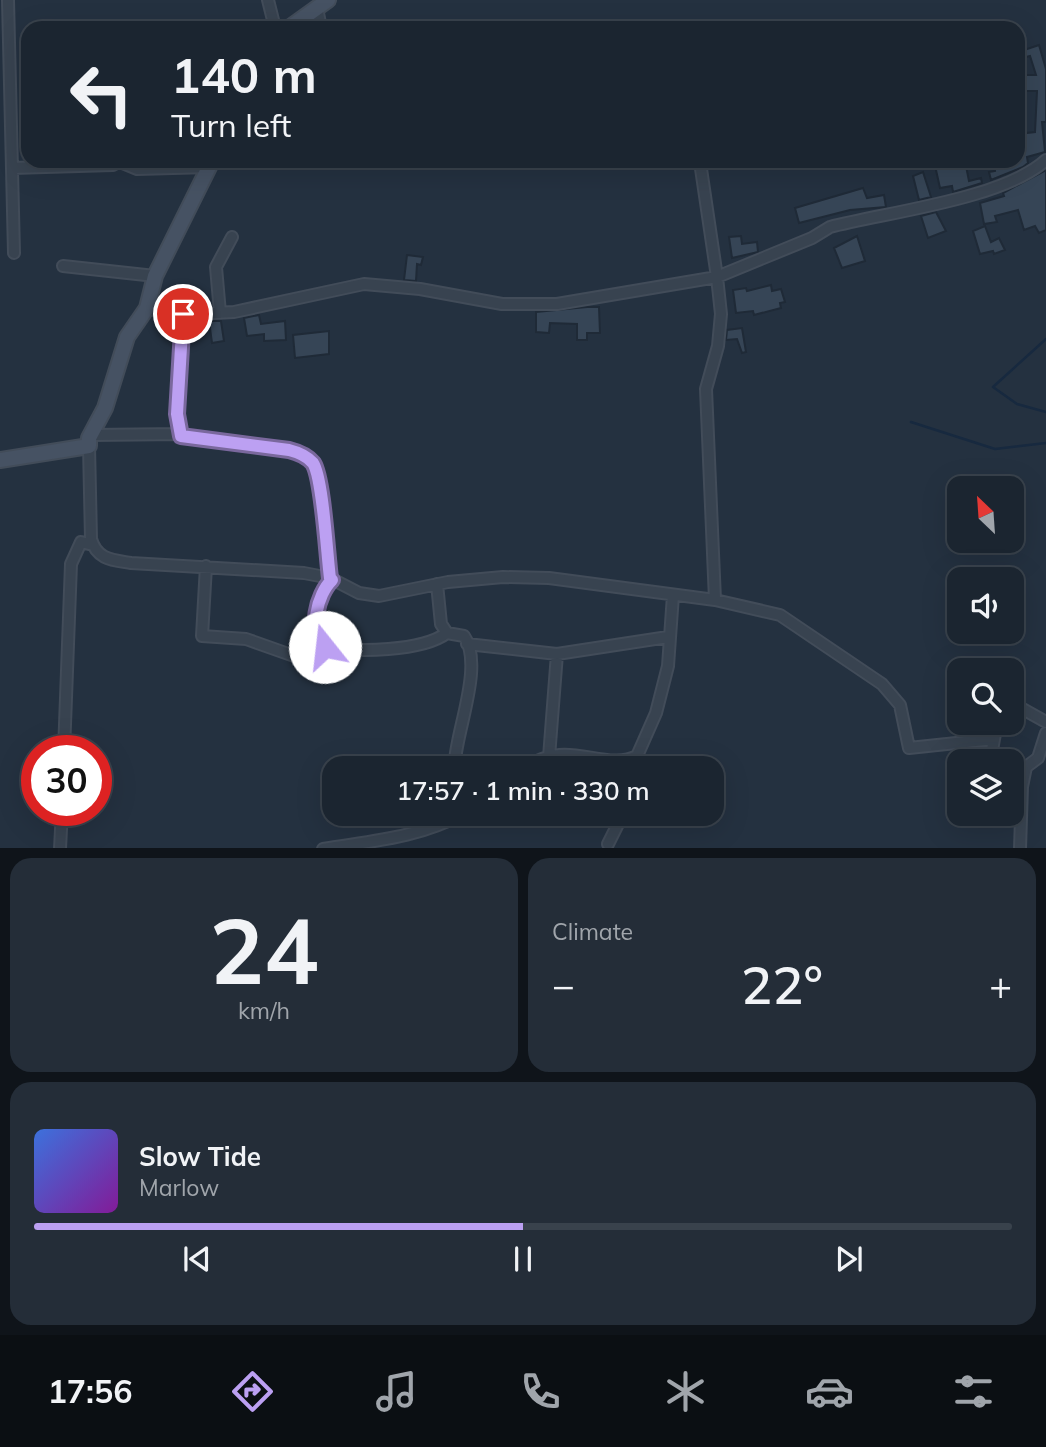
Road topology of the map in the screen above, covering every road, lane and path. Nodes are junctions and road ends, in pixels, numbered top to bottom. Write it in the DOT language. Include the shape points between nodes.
graph roads {
  1 [pos="8,0"];
  2 [pos="268,0"];
  3 [pos="323,4"];
  4 [pos="273,21"];
  5 [pos="299,21"];
  6 [pos="1046,160"];
  7 [pos="12,168"];
  8 [pos="21,168"];
  9 [pos="130,168"];
  10 [pos="148,168"];
  11 [pos="209,168"];
  12 [pos="701,168"];
  13 [pos="232,237"];
  14 [pos="14,253"];
  15 [pos="63,267"];
  16 [pos="155,276"];
  17 [pos="717,277"];
  18 [pos="146,308"];
  19 [pos="220,313"];
  20 [pos="183,314"];
  21 [pos="180,434"];
  22 [pos="90,440"];
  23 [pos="228,443"];
  24 [pos="0,460"];
  25 [pos="93,545"];
  26 [pos="206,566"];
  27 [pos="331,579"];
  28 [pos="437,584"];
  29 [pos="673,595"];
  30 [pos="715,600"];
  31 [pos="447,633"];
  32 [pos="668,637"];
  33 [pos="319,640"];
  34 [pos="467,644"];
  35 [pos="557,654"];
  36 [pos="1024,710"];
  37 [pos="1046,722"];
  38 [pos="1046,733"];
  39 [pos="65,735"];
  40 [pos="995,735"];
  41 [pos="994,739"];
  42 [pos="992,749"];
  43 [pos="456,756"];
  44 [pos="549,756"];
  45 [pos="553,756"];
  46 [pos="581,756"];
  47 [pos="637,756"];
  48 [pos="1026,767"];
  49 [pos="1024,771"];
  50 [pos="61,826"];
  51 [pos="439,826"];
  52 [pos="617,826"];
  53 [pos="1019,826"];
  54 [pos="608,844"];
  55 [pos="60,848"];
  56 [pos="330,848"];
  57 [pos="1020,848"];
  1 -- 7 [label="street"];
  2 -- 4 [label="street"];
  3 -- 5 [label="street"];
  6 -- 17 [label="street" via="1033,172 978,192 830,227"];
  7 -- 8 [label="street"];
  7 -- 14 [label="street"];
  9 -- 10 [label="street"];
  11 -- 16 [label="street"];
  12 -- 17 [label="street"];
  13 -- 19 [label="street" via="216,267"];
  15 -- 16 [label="street"];
  16 -- 18 [label="street"];
  17 -- 19 [label="street" via="557,304 502,304 364,284"];
  17 -- 30 [label="street" via="718,346 706,389"];
  18 -- 20 [label="street"];
  18 -- 22 [label="street" via="127,337"];
  19 -- 20 [label="street"];
  20 -- 21 [label="street"];
  21 -- 22 [label="street"];
  21 -- 23 [label="street"];
  22 -- 24 [label="street"];
  22 -- 25 [label="street"];
  23 -- 27 [label="lane" via="289,450 313,464"];
  25 -- 26 [label="street" via="104,558"];
  25 -- 39 [label="street" via="81,542 71,564"];
  26 -- 27 [label="street"];
  26 -- 33 [label="street" via="202,636 246,639 294,656"];
  27 -- 28 [label="street" via="359,593 379,596"];
  27 -- 33 [label="street" via="316,618"];
  28 -- 29 [label="street" via="549,578"];
  28 -- 31 [label="street" via="441,624"];
  29 -- 30 [label="street"];
  29 -- 32 [label="street"];
  30 -- 41 [label="street" via="780,615 883,684 900,705 909,748"];
  31 -- 33 [label="street" via="429,644 395,648 328,648"];
  31 -- 34 [label="street" via="464,636"];
  32 -- 35 [label="street"];
  32 -- 47 [label="street" via="667,666 656,713"];
  34 -- 35 [label="street"];
  34 -- 43 [label="street" via="467,704"];
  35 -- 44 [label="street"];
  36 -- 37 [label="street"];
  38 -- 48 [label="street" via="1038,758"];
  40 -- 41 [label="street"];
  41 -- 42 [label="street"];
  45 -- 46 [label="street"];
  48 -- 49 [label="street"];
  50 -- 55 [label="street"];
  51 -- 56 [label="street"];
  52 -- 54 [label="street"];
  53 -- 57 [label="street"];
}
